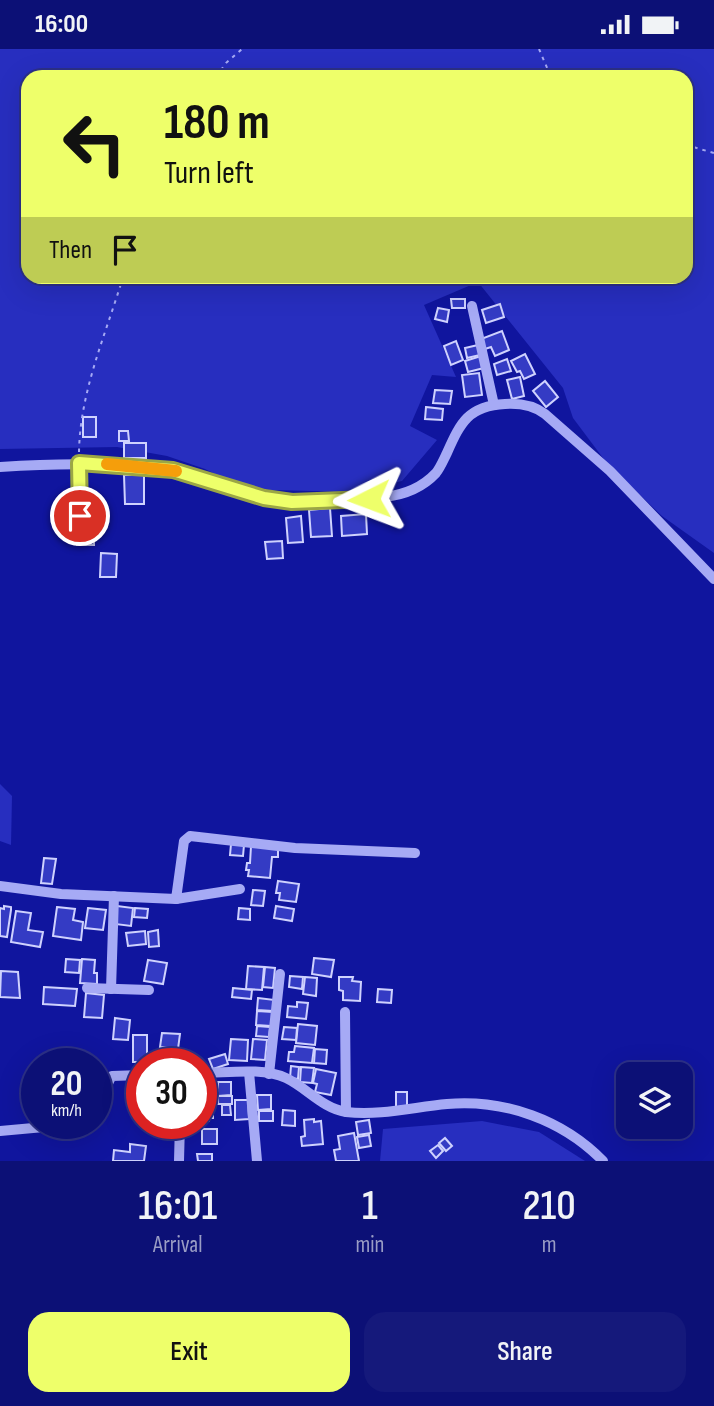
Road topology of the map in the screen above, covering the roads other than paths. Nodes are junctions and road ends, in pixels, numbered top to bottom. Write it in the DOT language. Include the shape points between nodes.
graph roads {
  1 [pos="472,306"];
  2 [pos="494,405"];
  3 [pos="79,463"];
  4 [pos="0,467"];
  5 [pos="80,516"];
  6 [pos="714,579"];
  7 [pos="415,853"];
  8 [pos="0,886"];
  9 [pos="240,889"];
  10 [pos="114,896"];
  11 [pos="176,899"];
  12 [pos="280,974"];
  13 [pos="87,988"];
  14 [pos="111,989"];
  15 [pos="149,990"];
  16 [pos="345,1012"];
  17 [pos="249,1072"];
  18 [pos="217,1073"];
  19 [pos="269,1074"];
  20 [pos="346,1112"];
  21 [pos="21,1129"];
  22 [pos="0,1131"];
  23 [pos="180,1139"];
  24 [pos="179,1161"];
  25 [pos="257,1161"];
  26 [pos="603,1161"];
  1 -- 2 [label="street"];
  2 -- 3 [label="street" via="463,420 439,470 428,480 418,488 385,497 292,502 173,470"];
  2 -- 6 [label="street" via="525,405 545,414 610,471"];
  3 -- 4 [label="street"];
  3 -- 5 [label="street"];
  7 -- 11 [label="street" via="295,848 190,836 184,841"];
  8 -- 10 [label="street"];
  9 -- 11 [label="street"];
  10 -- 11 [label="street"];
  10 -- 14 [label="street"];
  12 -- 19 [label="street"];
  13 -- 14 [label="street"];
  14 -- 15 [label="street"];
  16 -- 20 [label="street"];
  17 -- 18 [label="street"];
  17 -- 19 [label="street"];
  17 -- 25 [label="street"];
  19 -- 20 [label="street" via="284,1077"];
  20 -- 26 [label="street" via="486,1104 551,1123 578,1138"];
  21 -- 22 [label="street"];
  23 -- 24 [label="street"];
}
